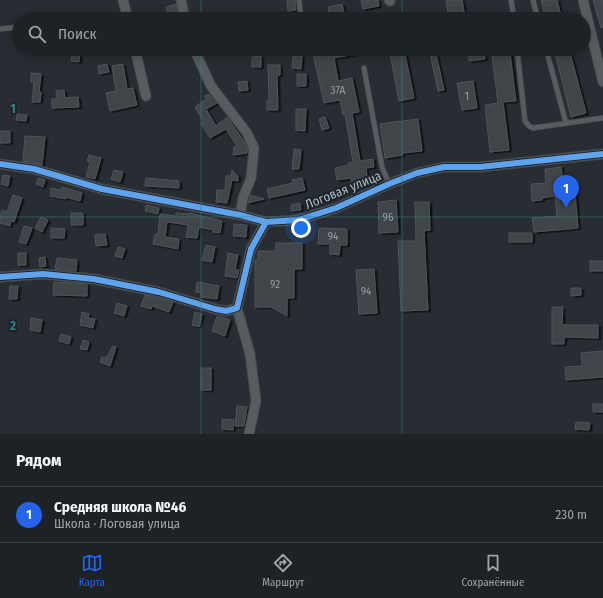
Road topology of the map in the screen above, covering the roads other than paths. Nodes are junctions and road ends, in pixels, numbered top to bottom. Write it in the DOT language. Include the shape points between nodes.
graph roads {
  1 [pos="124,0"];
  2 [pos="181,0"];
  3 [pos="299,0"];
  4 [pos="511,0"];
  5 [pos="533,0"];
  6 [pos="582,0"];
  7 [pos="127,12"];
  8 [pos="184,12"];
  9 [pos="300,12"];
  10 [pos="513,12"];
  11 [pos="536,12"];
  12 [pos="585,12"];
  13 [pos="12,28"];
  14 [pos="0,29"];
  15 [pos="591,35"];
  16 [pos="137,56"];
  17 [pos="197,56"];
  18 [pos="518,56"];
  19 [pos="548,56"];
  20 [pos="364,68"];
  21 [pos="603,82"];
  22 [pos="146,96"];
  23 [pos="603,118"];
  24 [pos="566,123"];
  25 [pos="603,154"];
  26 [pos="0,164"];
  27 [pos="389,184"];
  28 [pos="240,215"];
  29 [pos="266,222"];
  30 [pos="0,277"];
  31 [pos="237,308"];
  32 [pos="249,434"];
  1 -- 7 [label="street"];
  2 -- 8 [label="street"];
  3 -- 9 [label="lane"];
  4 -- 10 [label="lane"];
  5 -- 11 [label="lane"];
  6 -- 12 [label="street"];
  13 -- 14 [label="lane"];
  15 -- 21 [label="street"];
  16 -- 22 [label="street"];
  17 -- 28 [label="street" via="211,86 247,133 254,148 251,178"];
  18 -- 24 [label="lane" via="525,121 533,128"];
  19 -- 24 [label="lane"];
  20 -- 27 [label="lane" via="382,167"];
  23 -- 24 [label="lane"];
  25 -- 27 [label="street, Логовая улица" via="480,167 444,167 417,173"];
  26 -- 28 [label="street, Логовая улица" via="34,169 102,189"];
  27 -- 29 [label="street, Логовая улица" via="336,208 298,220"];
  28 -- 29 [label="street, Логовая улица"];
  29 -- 31 [label="street" via="251,249"];
  30 -- 31 [label="street" via="43,274 94,279 159,292 215,309 226,311"];
  31 -- 32 [label="street" via="250,354 256,401"];
}
